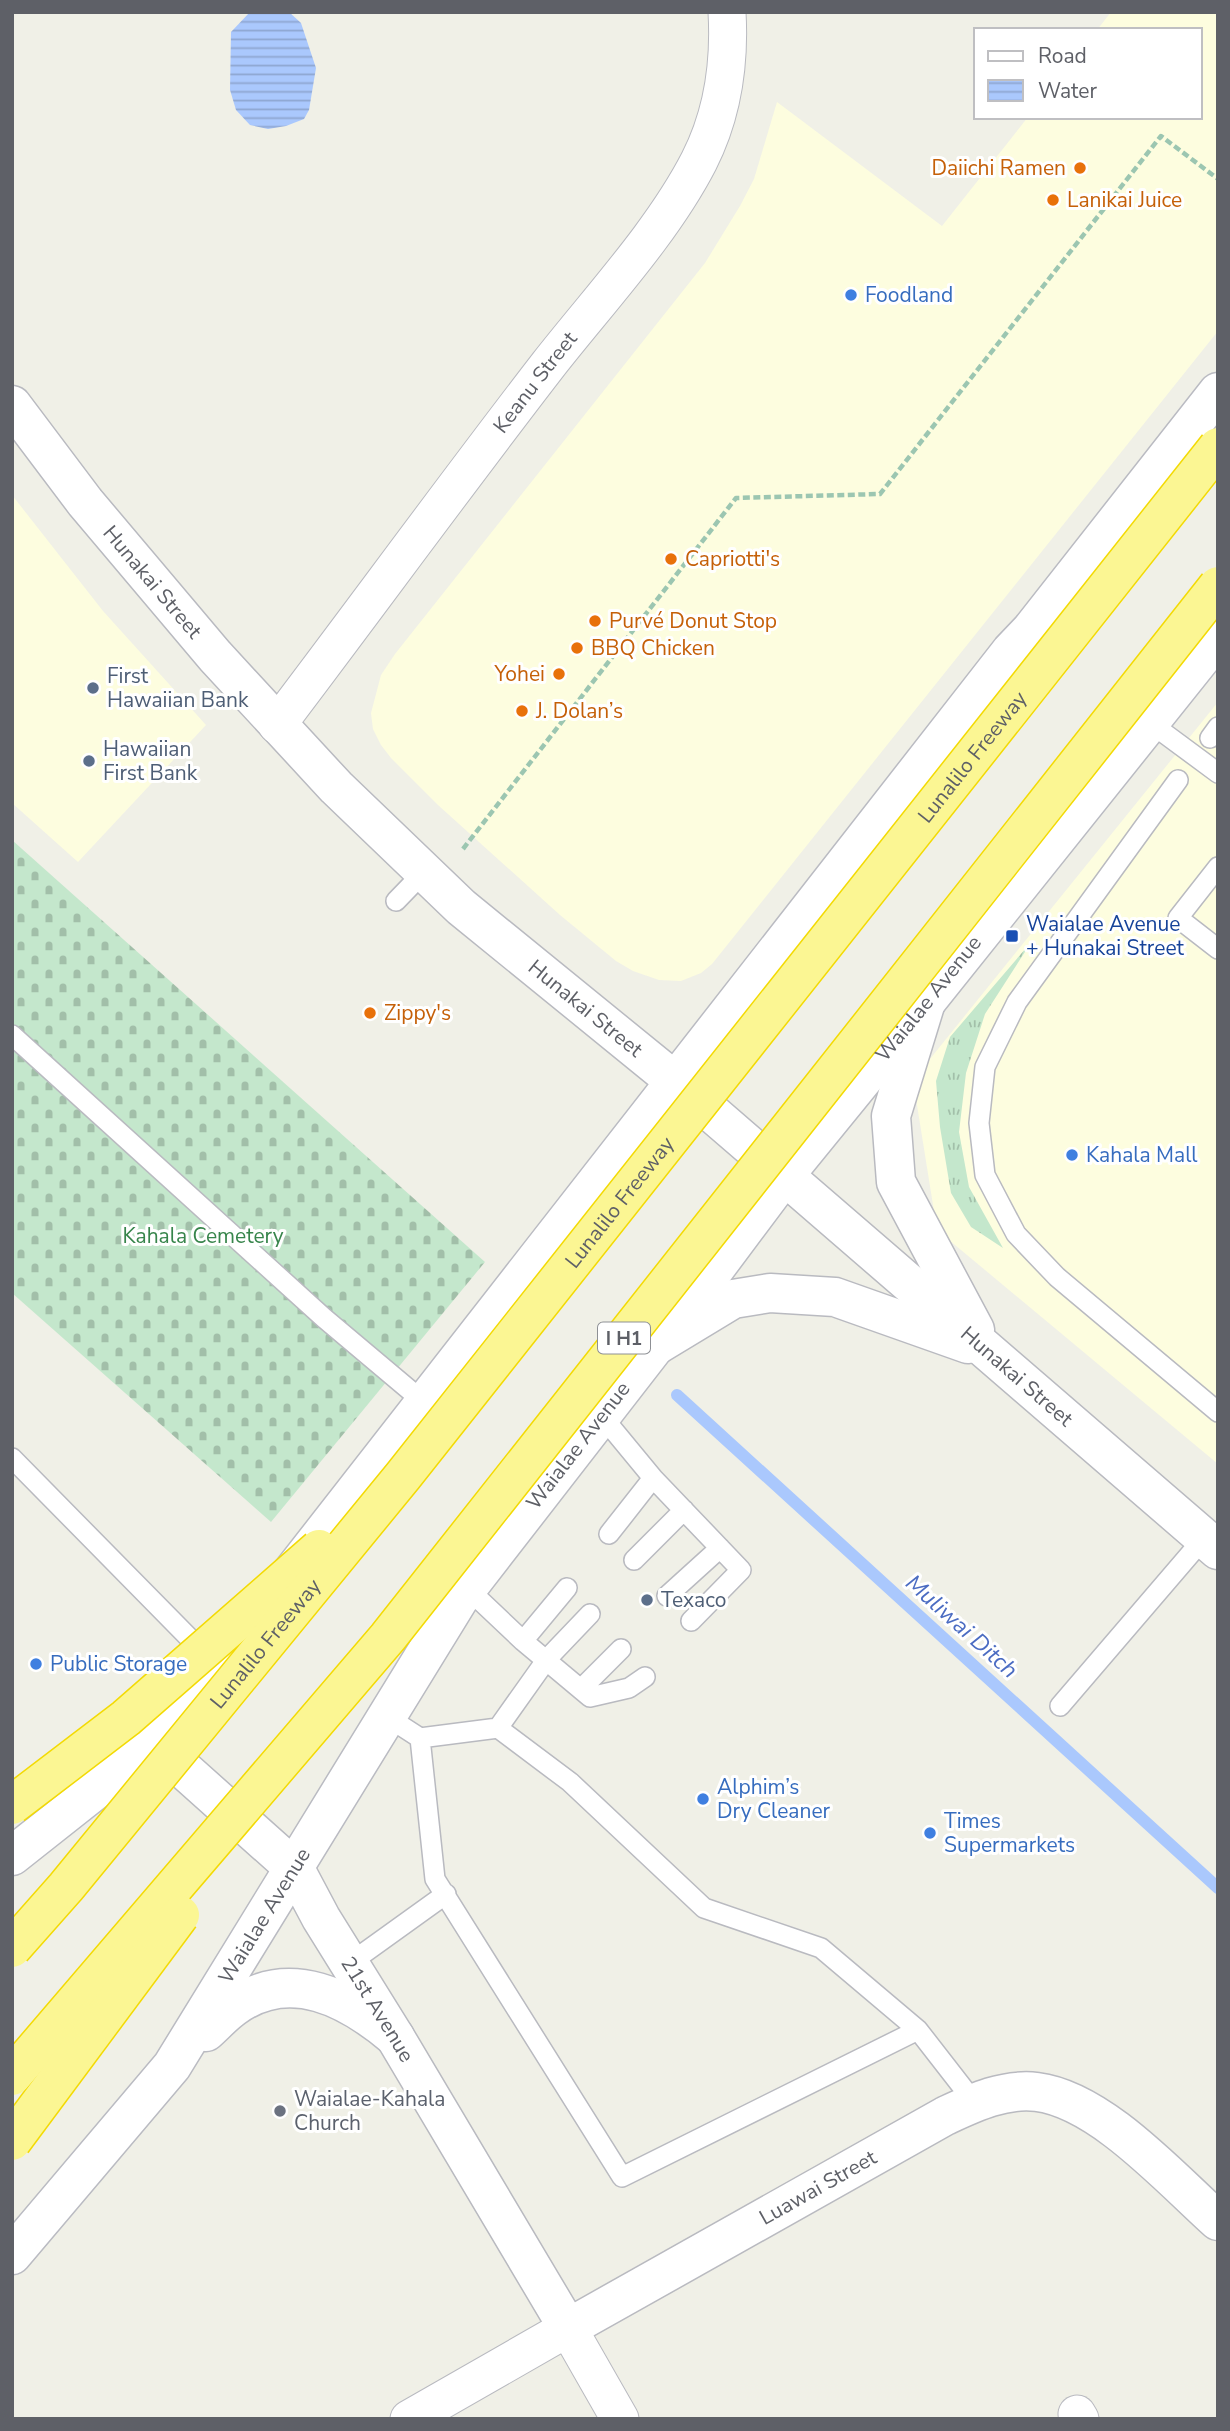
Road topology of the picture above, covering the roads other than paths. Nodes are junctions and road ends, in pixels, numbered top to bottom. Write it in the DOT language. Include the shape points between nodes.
graph roads {
  1 [pos="727,12"];
  2 [pos="1218,392"];
  3 [pos="12,405"];
  4 [pos="1218,447"];
  5 [pos="1218,586"];
  6 [pos="1218,637"];
  7 [pos="1149,722"];
  8 [pos="277,725"];
  9 [pos="1218,773"];
  10 [pos="1178,780"];
  11 [pos="1218,867"];
  12 [pos="425,871"];
  13 [pos="396,901"];
  14 [pos="1218,949"];
  15 [pos="926,1002"];
  16 [pos="12,1035"];
  17 [pos="676,1082"];
  18 [pos="785,1175"];
  19 [pos="655,1347"];
  20 [pos="986,1350"];
  21 [pos="425,1403"];
  22 [pos="1218,1412"];
  23 [pos="601,1415"];
  24 [pos="12,1458"];
  25 [pos="403,1476"];
  26 [pos="653,1478"];
  27 [pos="684,1510"];
  28 [pos="609,1534"];
  29 [pos="1211,1544"];
  30 [pos="720,1548"];
  31 [pos="634,1560"];
  32 [pos="467,1588"];
  33 [pos="567,1588"];
  34 [pos="667,1596"];
  35 [pos="590,1614"];
  36 [pos="691,1621"];
  37 [pos="388,1637"];
  38 [pos="523,1641"];
  39 [pos="621,1650"];
  40 [pos="547,1660"];
  41 [pos="218,1667"];
  42 [pos="645,1677"];
  43 [pos="581,1689"];
  44 [pos="1060,1706"];
  45 [pos="386,1716"];
  46 [pos="498,1728"];
  47 [pos="420,1738"];
  48 [pos="154,1743"];
  49 [pos="12,1805"];
  50 [pos="12,1856"];
  51 [pos="295,1869"];
  52 [pos="446,1894"];
  53 [pos="12,1948"];
  54 [pos="350,1963"];
  55 [pos="918,2030"];
  56 [pos="396,2037"];
  57 [pos="172,2066"];
  58 [pos="12,2076"];
  59 [pos="974,2102"];
  60 [pos="12,2141"];
  61 [pos="1218,2221"];
  62 [pos="12,2255"];
  63 [pos="568,2328"];
  64 [pos="410,2419"];
  65 [pos="620,2419"];
  1 -- 8 [label="street, Keanu Street" via="729,48 721,105 672,208"];
  2 -- 17 [label="main road"];
  3 -- 8 [label="main road, Hunakai Street" via="85,502"];
  4 -- 25 [label="highway, Lunalilo Freeway, bridge"];
  5 -- 37 [label="highway, I H1, bridge"];
  6 -- 7 [label="main road, Waialae Avenue"];
  7 -- 9 [label="lane"];
  7 -- 15 [label="main road, Waialae Avenue"];
  8 -- 12 [label="main road, Hunakai Street"];
  10 -- 22 [label="lane" via="1017,1002 985,1067 979,1123 985,1175 1016,1234 1057,1277"];
  11 -- 14 [label="lane" via="1178,918"];
  12 -- 13 [label="lane"];
  12 -- 17 [label="main road, Hunakai Street" via="461,907"];
  15 -- 18 [label="main road, Waialae Avenue"];
  15 -- 20 [label="main road" via="891,1116 896,1182"];
  16 -- 21 [label="lane" via="324,1318"];
  17 -- 18 [label="main road, Hunakai Street"];
  17 -- 21 [label="main road"];
  18 -- 19 [label="main road, Waialae Avenue"];
  18 -- 20 [label="main road, Hunakai Street"];
  19 -- 20 [label="main road" via="733,1299 770,1293 835,1297"];
  19 -- 23 [label="main road, Waialae Avenue"];
  20 -- 29 [label="main road, Hunakai Street"];
  21 -- 41 [label="main road"];
  23 -- 26 [label="lane"];
  23 -- 32 [label="main road, Waialae Avenue"];
  24 -- 41 [label="lane"];
  25 -- 49 [label="highway, bridge" via="126,1718"];
  25 -- 53 [label="highway, Lunalilo Freeway, bridge"];
  26 -- 27 [label="lane"];
  26 -- 28 [label="lane"];
  27 -- 30 [label="lane"];
  27 -- 31 [label="lane"];
  29 -- 44 [label="lane"];
  30 -- 34 [label="lane"];
  30 -- 36 [label="lane" via="741,1570"];
  32 -- 38 [label="lane"];
  32 -- 45 [label="main road, Waialae Avenue"];
  33 -- 38 [label="lane"];
  35 -- 40 [label="lane"];
  37 -- 58 [label="highway, I H1, bridge"];
  37 -- 60 [label="highway, bridge"];
  38 -- 40 [label="lane"];
  39 -- 43 [label="lane"];
  40 -- 43 [label="lane"];
  40 -- 46 [label="lane"];
  41 -- 48 [label="main road"];
  42 -- 43 [label="lane" via="629,1688 590,1697"];
  45 -- 47 [label="lane"];
  45 -- 51 [label="main road, Waialae Avenue"];
  46 -- 47 [label="lane"];
  46 -- 55 [label="lane" via="570,1782 704,1908 821,1948"];
  47 -- 52 [label="lane" via="435,1879"];
  48 -- 50 [label="main road"];
  48 -- 51 [label="main road, 21st Avenue"];
  51 -- 54 [label="main road, 21st Avenue"];
  51 -- 57 [label="main road, Waialae Avenue"];
  52 -- 54 [label="lane"];
  52 -- 55 [label="lane" via="622,2177"];
  54 -- 56 [label="main road, 21st Avenue"];
  55 -- 59 [label="lane"];
  56 -- 57 [label="main road" via="371,2016 334,1996 302,1989 267,1990 234,2007"];
  56 -- 63 [label="main road, 21st Avenue"];
  57 -- 62 [label="main road, Waialae Avenue"];
  59 -- 61 [label="main road, Luawai Street" via="1036,2092 1072,2103 1116,2129"];
  59 -- 63 [label="main road, Luawai Street"];
  63 -- 64 [label="street, Luawai Street"];
  63 -- 65 [label="street, 21st Avenue"];
}
